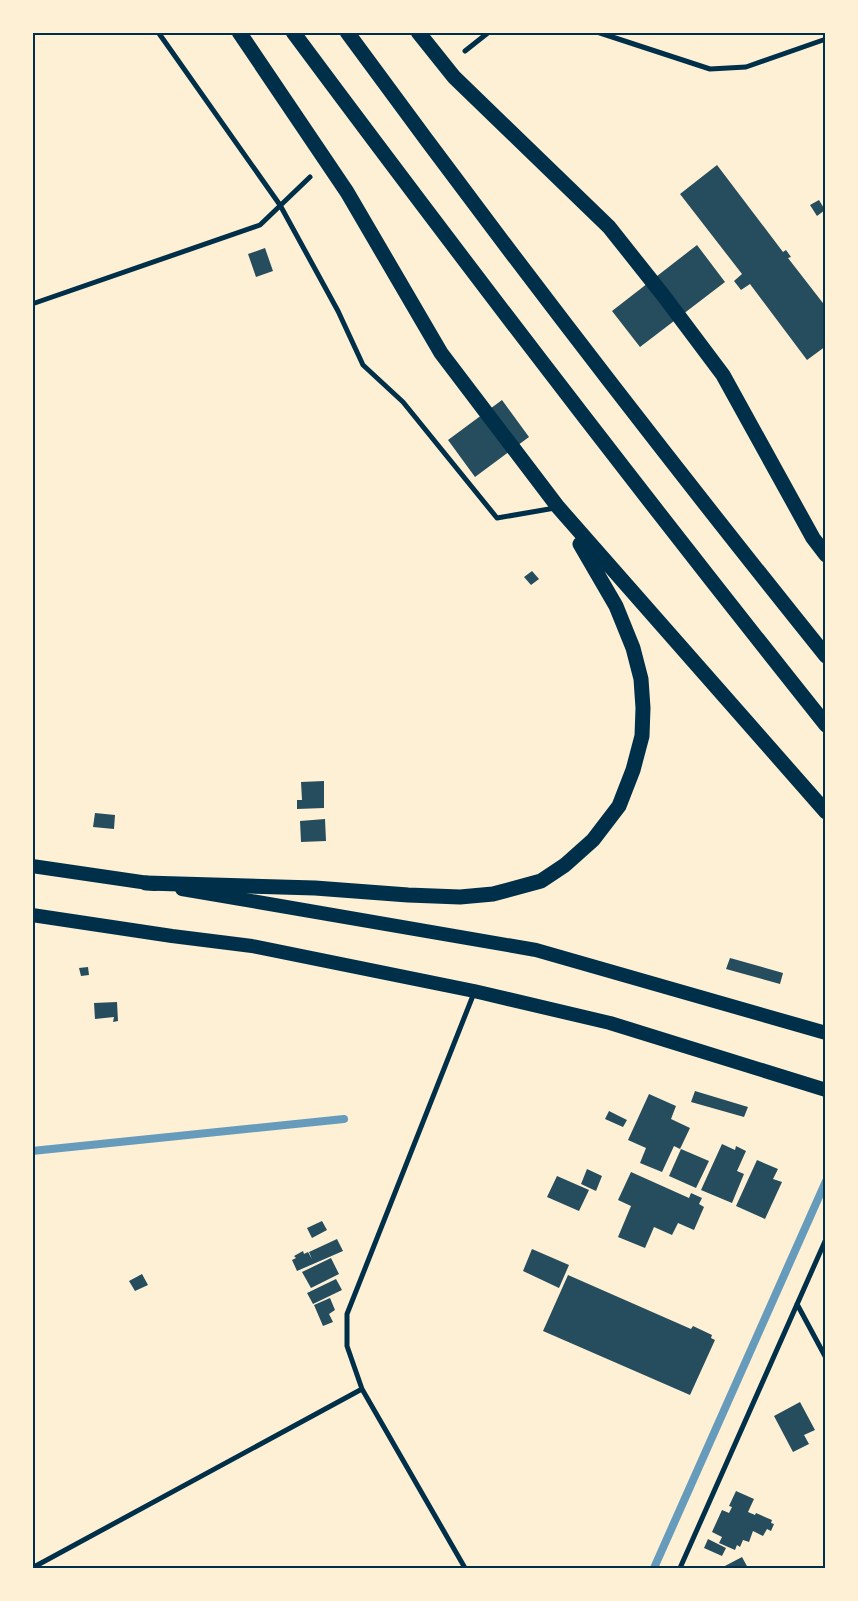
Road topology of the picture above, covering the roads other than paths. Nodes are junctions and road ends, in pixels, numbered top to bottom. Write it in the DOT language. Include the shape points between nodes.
graph roads {
  1 [pos="158,32"];
  2 [pos="239,32"];
  3 [pos="293,32"];
  4 [pos="347,32"];
  5 [pos="418,32"];
  6 [pos="489,32"];
  7 [pos="597,32"];
  8 [pos="826,39"];
  9 [pos="465,51"];
  10 [pos="310,177"];
  11 [pos="280,205"];
  12 [pos="32,304"];
  13 [pos="558,507"];
  14 [pos="826,555"];
  15 [pos="826,656"];
  16 [pos="826,725"];
  17 [pos="826,812"];
  18 [pos="32,866"];
  19 [pos="146,883"];
  20 [pos="32,915"];
  21 [pos="474,991"];
  22 [pos="826,1033"];
  23 [pos="826,1090"];
  24 [pos="826,1239"];
  25 [pos="797,1304"];
  26 [pos="826,1358"];
  27 [pos="362,1389"];
  28 [pos="42,1563"];
  29 [pos="32,1568"];
  30 [pos="46,1568"];
  31 [pos="465,1568"];
  32 [pos="680,1568"];
  1 -- 11 [label="street"];
  2 -- 13 [label="highway" via="347,192 441,353"];
  3 -- 16 [label="highway" via="582,414"];
  4 -- 15 [label="highway" via="443,164 601,370"];
  5 -- 14 [label="highway" via="454,77 609,227 663,294 723,375 813,538"];
  6 -- 9 [label="street"];
  7 -- 8 [label="street" via="710,69 746,67"];
  10 -- 11 [label="street"];
  11 -- 12 [label="street" via="260,225"];
  11 -- 13 [label="street" via="338,311 363,365 403,402 497,518"];
  13 -- 17 [label="highway"];
  13 -- 19 [label="highway" via="616,606 633,648 641,680 642,736 633,770 619,806 593,840 541,881 492,894 460,897 315,888"];
  18 -- 19 [label="highway"];
  19 -- 22 [label="highway" via="536,950"];
  20 -- 21 [label="highway" via="252,946"];
  21 -- 23 [label="highway" via="610,1024"];
  21 -- 27 [label="street" via="346,1314 347,1346"];
  24 -- 25 [label="street"];
  25 -- 26 [label="street"];
  25 -- 32 [label="street"];
  27 -- 28 [label="street"];
  27 -- 31 [label="street"];
  28 -- 29 [label="street"];
  28 -- 30 [label="street"];
}
